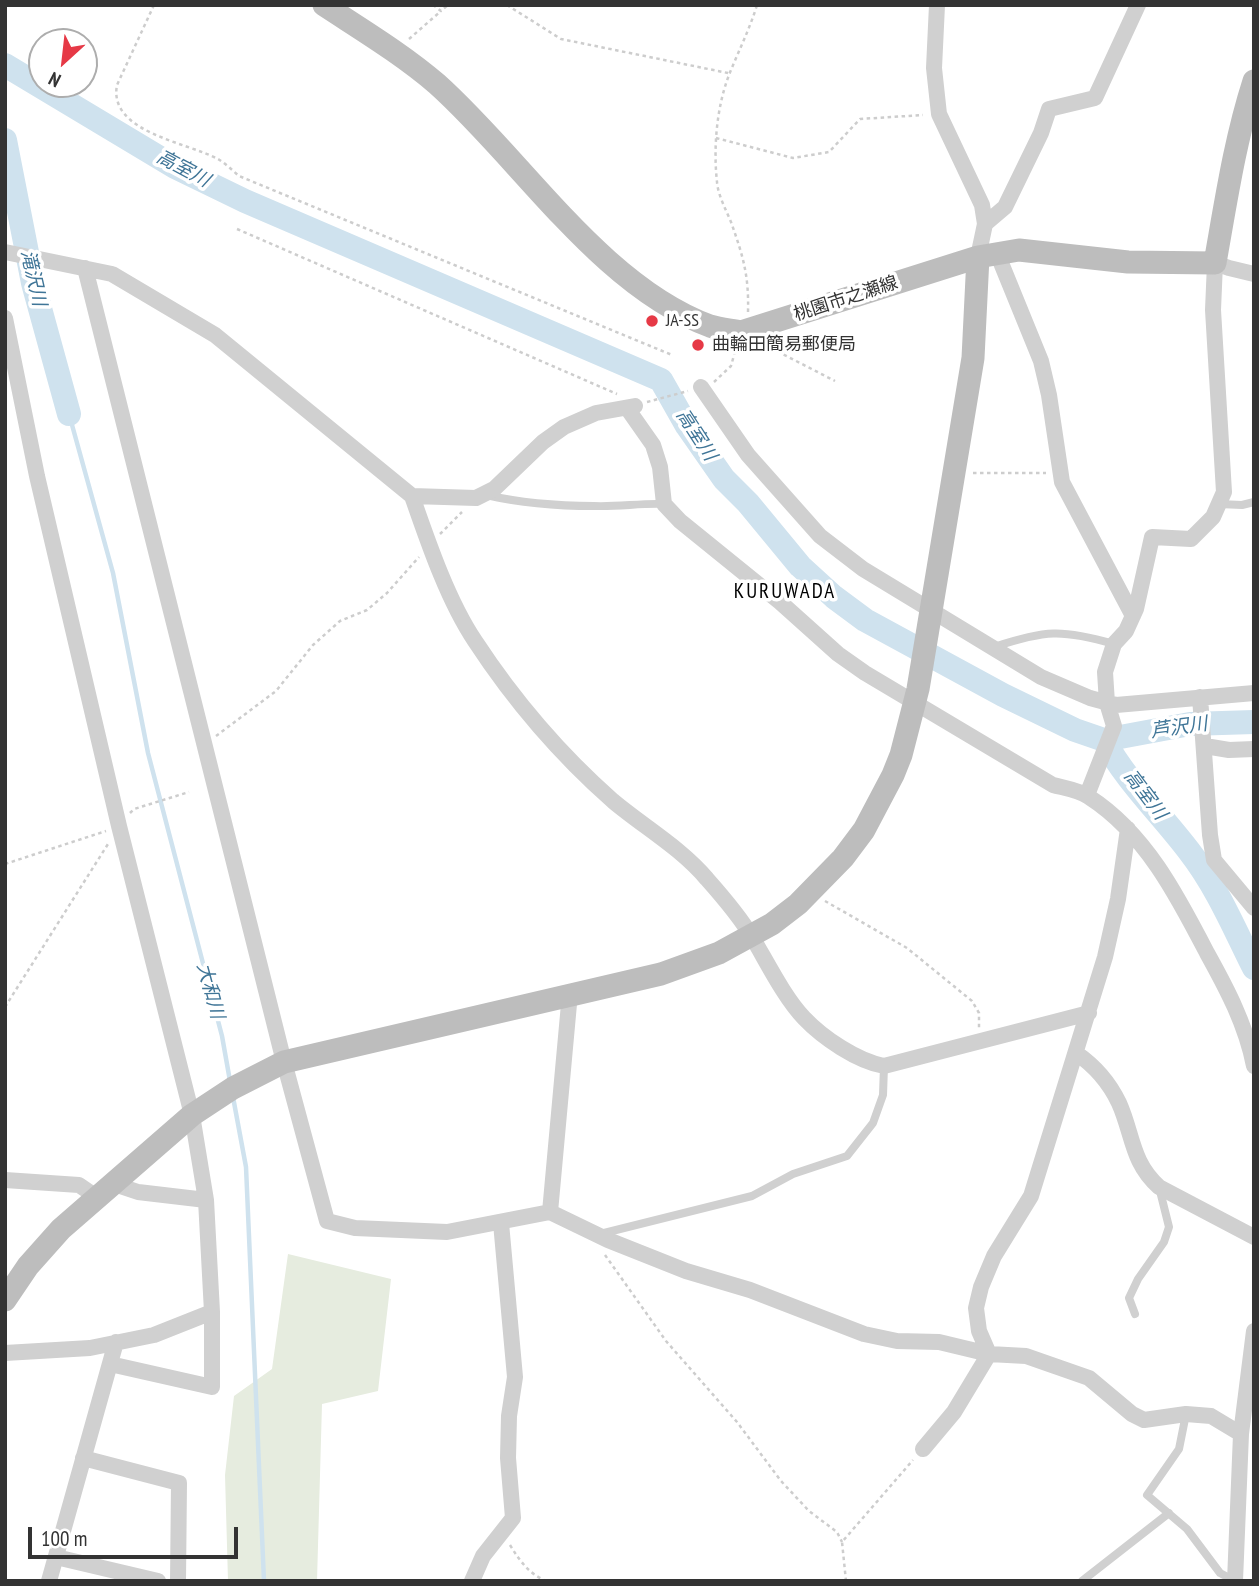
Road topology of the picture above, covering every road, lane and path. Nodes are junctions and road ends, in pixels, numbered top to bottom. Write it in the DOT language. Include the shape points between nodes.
graph roads {
  1 [pos="155,5"];
  2 [pos="324,5"];
  3 [pos="433,5"];
  4 [pos="448,5"];
  5 [pos="507,5"];
  6 [pos="757,5"];
  7 [pos="937,5"];
  8 [pos="1139,5"];
  9 [pos="441,11"];
  10 [pos="395,51"];
  11 [pos="729,73"];
  12 [pos="1254,80"];
  13 [pos="939,114"];
  14 [pos="716,138"];
  15 [pos="985,224"];
  16 [pos="237,229"];
  17 [pos="8,253"];
  18 [pos="987,255"];
  19 [pos="1215,262"];
  20 [pos="82,268"];
  21 [pos="1254,274"];
  22 [pos="5,318"];
  23 [pos="741,332"];
  24 [pos="762,343"];
  25 [pos="673,355"];
  26 [pos="835,381"];
  27 [pos="701,387"];
  28 [pos="632,407"];
  29 [pos="954,473"];
  30 [pos="1060,473"];
  31 [pos="412,496"];
  32 [pos="480,496"];
  33 [pos="1254,502"];
  34 [pos="664,504"];
  35 [pos="1219,504"];
  36 [pos="429,546"];
  37 [pos="930,614"];
  38 [pos="1133,616"];
  39 [pos="1114,644"];
  40 [pos="993,648"];
  41 [pos="1254,693"];
  42 [pos="916,695"];
  43 [pos="1107,702"];
  44 [pos="1201,702"];
  45 [pos="1204,741"];
  46 [pos="205,744"];
  47 [pos="1254,749"];
  48 [pos="1090,788"];
  49 [pos="189,792"];
  50 [pos="134,809"];
  51 [pos="120,826"];
  52 [pos="1128,829"];
  53 [pos="5,864"];
  54 [pos="809,892"];
  55 [pos="1254,908"];
  56 [pos="751,935"];
  57 [pos="570,993"];
  58 [pos="5,1007"];
  59 [pos="1089,1013"];
  60 [pos="980,1041"];
  61 [pos="1076,1053"];
  62 [pos="279,1065"];
  63 [pos="884,1066"];
  64 [pos="1254,1066"];
  65 [pos="196,1112"];
  66 [pos="5,1180"];
  67 [pos="1159,1186"];
  68 [pos="106,1191"];
  69 [pos="206,1200"];
  70 [pos="550,1212"];
  71 [pos="501,1223"];
  72 [pos="597,1235"];
  73 [pos="1254,1237"];
  74 [pos="5,1300"];
  75 [pos="212,1312"];
  76 [pos="1135,1314"];
  77 [pos="1254,1331"];
  78 [pos="116,1342"];
  79 [pos="5,1353"];
  80 [pos="989,1353"];
  81 [pos="110,1364"];
  82 [pos="1186,1414"];
  83 [pos="1241,1434"];
  84 [pos="923,1449"];
  85 [pos="83,1458"];
  86 [pos="1169,1513"];
  87 [pos="502,1532"];
  88 [pos="842,1542"];
  89 [pos="55,1557"];
  90 [pos="49,1581"];
  91 [pos="159,1581"];
  92 [pos="178,1581"];
  93 [pos="472,1581"];
  94 [pos="546,1581"];
  95 [pos="846,1581"];
  96 [pos="1082,1581"];
  97 [pos="1235,1581"];
  1 -- 25 [label="path" via="114,98 137,126 219,159 239,176"];
  2 -- 10 [label="street"];
  3 -- 9 [label="path"];
  4 -- 9 [label="path"];
  5 -- 11 [label="path" via="561,39"];
  6 -- 11 [label="path"];
  7 -- 13 [label="street" via="934,68"];
  8 -- 15 [label="street" via="1095,99 1049,109 1005,207"];
  9 -- 10 [label="path"];
  10 -- 23 [label="street" via="468,114 581,236 621,271 680,311 711,326"];
  11 -- 14 [label="path"];
  12 -- 19 [label="street" via="1243,113"];
  13 -- 14 [label="path" via="860,119 829,152 793,158"];
  13 -- 15 [label="street" via="982,205"];
  14 -- 23 [label="path" via="717,184 748,278 748,311"];
  15 -- 18 [label="street"];
  16 -- 28 [label="path" via="613,391"];
  17 -- 20 [label="street"];
  18 -- 19 [label="street, 桃園市之瀬線" via="1019,250 1128,262"];
  18 -- 23 [label="street, 桃園市之瀬線"];
  18 -- 29 [label="street"];
  18 -- 30 [label="street" via="1041,361"];
  19 -- 21 [label="street"];
  19 -- 35 [label="street" via="1213,310 1224,492"];
  20 -- 31 [label="street" via="112,274 215,335"];
  20 -- 46 [label="street"];
  22 -- 51 [label="street" via="37,476"];
  23 -- 27 [label="path" via="731,366"];
  24 -- 26 [label="path"];
  27 -- 28 [label="path"];
  27 -- 37 [label="street" via="748,455 820,536"];
  28 -- 32 [label="street" via="596,413 564,427"];
  28 -- 34 [label="street" via="653,445"];
  29 -- 30 [label="path"];
  29 -- 37 [label="street"];
  30 -- 38 [label="street"];
  31 -- 32 [label="street"];
  31 -- 36 [label="street"];
  32 -- 34 [label="lane" via="595,506"];
  32 -- 36 [label="path"];
  33 -- 35 [label="lane"];
  34 -- 42 [label="street" via="838,654 865,673"];
  35 -- 38 [label="street" via="1213,517 1191,538 1152,537"];
  36 -- 46 [label="path" via="387,593 367,610 340,621 313,645 276,691"];
  36 -- 56 [label="street" via="474,640 535,720 614,801 705,877"];
  37 -- 40 [label="street"];
  37 -- 42 [label="street"];
  38 -- 39 [label="street"];
  39 -- 40 [label="lane" via="1056,632"];
  39 -- 43 [label="street" via="1105,672"];
  40 -- 43 [label="street" via="1041,677"];
  41 -- 44 [label="street"];
  42 -- 48 [label="street" via="1053,785"];
  42 -- 54 [label="street" via="901,755 879,803 843,858"];
  43 -- 44 [label="street"];
  43 -- 48 [label="street" via="1114,726"];
  44 -- 45 [label="street"];
  45 -- 47 [label="street" via="1229,750"];
  45 -- 55 [label="street" via="1214,860"];
  46 -- 62 [label="street"];
  48 -- 52 [label="street"];
  49 -- 50 [label="path"];
  51 -- 53 [label="path"];
  51 -- 58 [label="path"];
  51 -- 65 [label="street"];
  52 -- 59 [label="street" via="1118,899"];
  52 -- 64 [label="street" via="1162,871 1233,1000"];
  54 -- 56 [label="street" via="772,924"];
  54 -- 60 [label="path" via="907,948 972,1001 979,1013"];
  56 -- 57 [label="street" via="719,953 661,974"];
  56 -- 63 [label="street" via="804,1018 858,1058"];
  57 -- 62 [label="street"];
  57 -- 70 [label="street"];
  59 -- 60 [label="street"];
  59 -- 61 [label="street"];
  60 -- 63 [label="street"];
  61 -- 67 [label="street" via="1105,1080 1119,1103 1138,1161 1146,1176"];
  61 -- 80 [label="street" via="1031,1196 994,1256 981,1287 976,1308 979,1331"];
  62 -- 65 [label="street"];
  62 -- 71 [label="street" via="327,1221 355,1228 447,1232"];
  63 -- 72 [label="lane" via="883,1095 873,1123 847,1156 793,1174 752,1196"];
  65 -- 68 [label="street"];
  65 -- 69 [label="street"];
  66 -- 68 [label="street"];
  67 -- 73 [label="street"];
  67 -- 76 [label="lane" via="1169,1227 1129,1298"];
  68 -- 69 [label="street"];
  68 -- 74 [label="street" via="42,1249"];
  69 -- 75 [label="street"];
  70 -- 71 [label="street"];
  70 -- 72 [label="street"];
  71 -- 87 [label="street" via="515,1377 508,1458 513,1518"];
  72 -- 80 [label="street" via="864,1334"];
  72 -- 88 [label="path" via="606,1259 666,1341 737,1422 781,1482 837,1532"];
  75 -- 78 [label="street" via="154,1335"];
  75 -- 81 [label="street" via="212,1387"];
  77 -- 83 [label="street"];
  78 -- 79 [label="street"];
  78 -- 81 [label="street"];
  80 -- 82 [label="street" via="1026,1356 1089,1378 1144,1420"];
  80 -- 84 [label="street" via="954,1412"];
  81 -- 85 [label="street"];
  82 -- 83 [label="street" via="1211,1416"];
  82 -- 86 [label="lane" via="1179,1448 1147,1495"];
  83 -- 97 [label="street"];
  84 -- 88 [label="path"];
  85 -- 89 [label="street"];
  85 -- 92 [label="street" via="178,1483"];
  86 -- 96 [label="lane"];
  86 -- 97 [label="lane" via="1220,1573"];
  87 -- 93 [label="street" via="483,1556"];
  87 -- 94 [label="path" via="525,1568"];
  88 -- 95 [label="path"];
  89 -- 90 [label="street"];
  89 -- 91 [label="street"];
}
